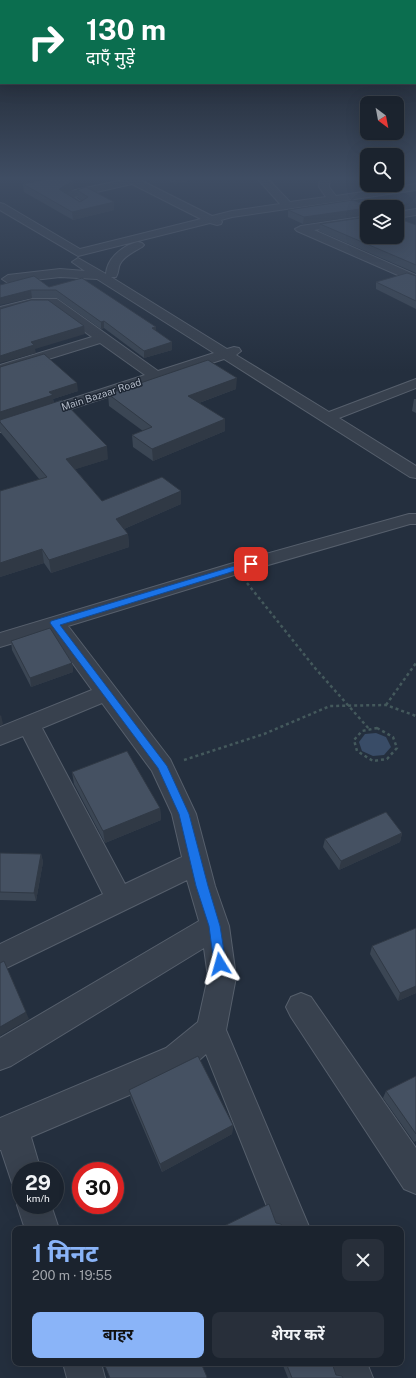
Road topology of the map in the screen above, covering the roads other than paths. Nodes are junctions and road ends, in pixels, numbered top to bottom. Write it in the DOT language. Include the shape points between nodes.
graph roads {
  1 [pos="50,242"];
  2 [pos="123,242"];
  3 [pos="147,242"];
  4 [pos="332,242"];
  5 [pos="53,244"];
  6 [pos="138,245"];
  7 [pos="106,246"];
  8 [pos="78,258"];
  9 [pos="35,264"];
  10 [pos="106,276"];
  11 [pos="3,278"];
  12 [pos="416,279"];
  13 [pos="0,311"];
  14 [pos="101,338"];
  15 [pos="232,352"];
  16 [pos="0,370"];
  17 [pos="156,376"];
  18 [pos="416,383"];
  19 [pos="335,415"];
  20 [pos="0,427"];
  21 [pos="416,457"];
  22 [pos="416,473"];
  23 [pos="414,517"];
  24 [pos="54,623"];
  25 [pos="0,640"];
  26 [pos="106,693"];
  27 [pos="28,724"];
  28 [pos="0,736"];
  29 [pos="196,863"];
  30 [pos="119,898"];
  31 [pos="215,926"];
  32 [pos="0,958"];
  33 [pos="301,1007"];
  34 [pos="211,1030"];
  35 [pos="0,1055"];
  36 [pos="6,1132"];
  37 [pos="20,1162"];
  38 [pos="416,1177"];
  39 [pos="37,1214"];
  40 [pos="41,1226"];
  41 [pos="292,1226"];
  42 [pos="83,1366"];
  43 [pos="349,1366"];
  44 [pos="86,1378"];
  45 [pos="354,1378"];
  1 -- 5 [label="street"];
  2 -- 7 [label="street"];
  3 -- 6 [label="street"];
  4 -- 12 [label="street"];
  5 -- 7 [label="street"];
  5 -- 8 [label="street"];
  6 -- 8 [label="street"];
  6 -- 10 [label="street" via="114,261"];
  7 -- 8 [label="street"];
  8 -- 10 [label="street"];
  8 -- 11 [label="street"];
  9 -- 11 [label="street"];
  10 -- 11 [label="street" via="60,273"];
  10 -- 15 [label="street"];
  13 -- 14 [label="street, Main Bazaar Road" via="40,301 52,302"];
  14 -- 16 [label="street"];
  14 -- 17 [label="street, Main Bazaar Road"];
  15 -- 17 [label="street, Main Bazaar Road"];
  15 -- 19 [label="street"];
  17 -- 20 [label="street, Main Bazaar Road"];
  18 -- 19 [label="street"];
  19 -- 21 [label="street"];
  19 -- 22 [label="street"];
  23 -- 24 [label="street"];
  24 -- 25 [label="street"];
  24 -- 26 [label="street"];
  26 -- 27 [label="street"];
  26 -- 29 [label="street" via="162,766 184,814"];
  27 -- 28 [label="street"];
  27 -- 30 [label="street"];
  29 -- 30 [label="street"];
  29 -- 31 [label="street"];
  30 -- 32 [label="street"];
  31 -- 34 [label="street" via="222,977"];
  31 -- 35 [label="street"];
  33 -- 38 [label="street"];
  34 -- 36 [label="street" via="177,1058"];
  34 -- 41 [label="street"];
  36 -- 37 [label="street"];
  39 -- 40 [label="street"];
  42 -- 44 [label="street"];
  43 -- 45 [label="street"];
}
